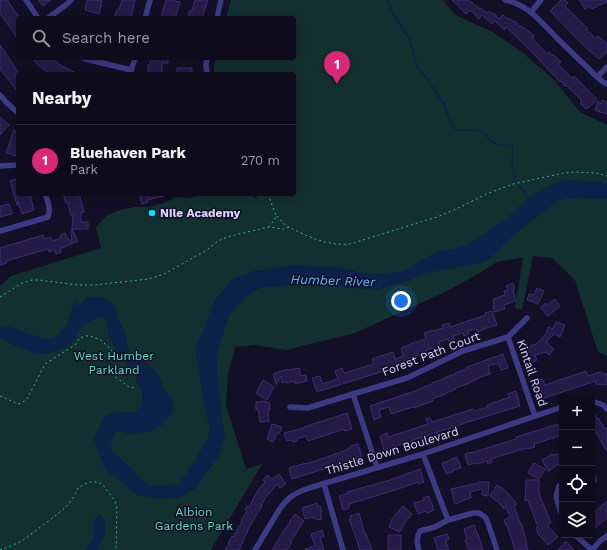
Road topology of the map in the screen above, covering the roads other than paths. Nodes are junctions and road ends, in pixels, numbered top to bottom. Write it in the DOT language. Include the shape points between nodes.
graph roads {
  1 [pos="26,0"];
  2 [pos="71,0"];
  3 [pos="150,0"];
  4 [pos="221,0"];
  5 [pos="506,0"];
  6 [pos="541,0"];
  7 [pos="531,12"];
  8 [pos="37,16"];
  9 [pos="51,16"];
  10 [pos="146,16"];
  11 [pos="217,16"];
  12 [pos="89,60"];
  13 [pos="134,60"];
  14 [pos="207,60"];
  15 [pos="607,67"];
  16 [pos="131,72"];
  17 [pos="207,72"];
  18 [pos="597,77"];
  19 [pos="607,84"];
  20 [pos="0,95"];
  21 [pos="16,111"];
  22 [pos="16,165"];
  23 [pos="0,166"];
  24 [pos="46,196"];
  25 [pos="0,231"];
  26 [pos="527,318"];
  27 [pos="508,337"];
  28 [pos="353,394"];
  29 [pos="595,402"];
  30 [pos="290,407"];
  31 [pos="559,409"];
  32 [pos="607,409"];
  33 [pos="535,416"];
  34 [pos="423,454"];
  35 [pos="377,467"];
  36 [pos="324,484"];
  37 [pos="559,486"];
  38 [pos="559,506"];
  39 [pos="448,520"];
  40 [pos="607,536"];
  41 [pos="578,538"];
  42 [pos="255,550"];
  43 [pos="343,550"];
  44 [pos="419,550"];
  45 [pos="497,550"];
  46 [pos="592,550"];
  1 -- 8 [label="street"];
  2 -- 9 [label="street"];
  3 -- 10 [label="street"];
  4 -- 11 [label="street"];
  5 -- 7 [label="street"];
  6 -- 7 [label="street"];
  7 -- 18 [label="street"];
  12 -- 16 [label="street"];
  13 -- 16 [label="street"];
  14 -- 17 [label="street"];
  15 -- 18 [label="street"];
  18 -- 19 [label="street"];
  20 -- 21 [label="street"];
  22 -- 23 [label="street"];
  24 -- 25 [label="street" via="50,207 48,217"];
  26 -- 27 [label="street, Forest Path Court"];
  27 -- 28 [label="street, Forest Path Court" via="463,352 407,378"];
  27 -- 33 [label="street, Kintail Road"];
  28 -- 30 [label="street, Forest Path Court" via="308,408"];
  28 -- 35 [label="street"];
  29 -- 32 [label="street"];
  31 -- 33 [label="street, Thistle Down Boulevard"];
  33 -- 34 [label="street, Thistle Down Boulevard"];
  34 -- 35 [label="street, Thistle Down Boulevard"];
  34 -- 39 [label="street"];
  35 -- 36 [label="street, Thistle Down Boulevard"];
  36 -- 42 [label="street, Thistle Down Boulevard" via="288,498"];
  36 -- 43 [label="street"];
  37 -- 38 [label="street" via="556,497"];
  39 -- 44 [label="street" via="420,531 417,537"];
  39 -- 45 [label="street" via="473,513 485,516"];
  40 -- 46 [label="street"];
  41 -- 46 [label="street"];
}
